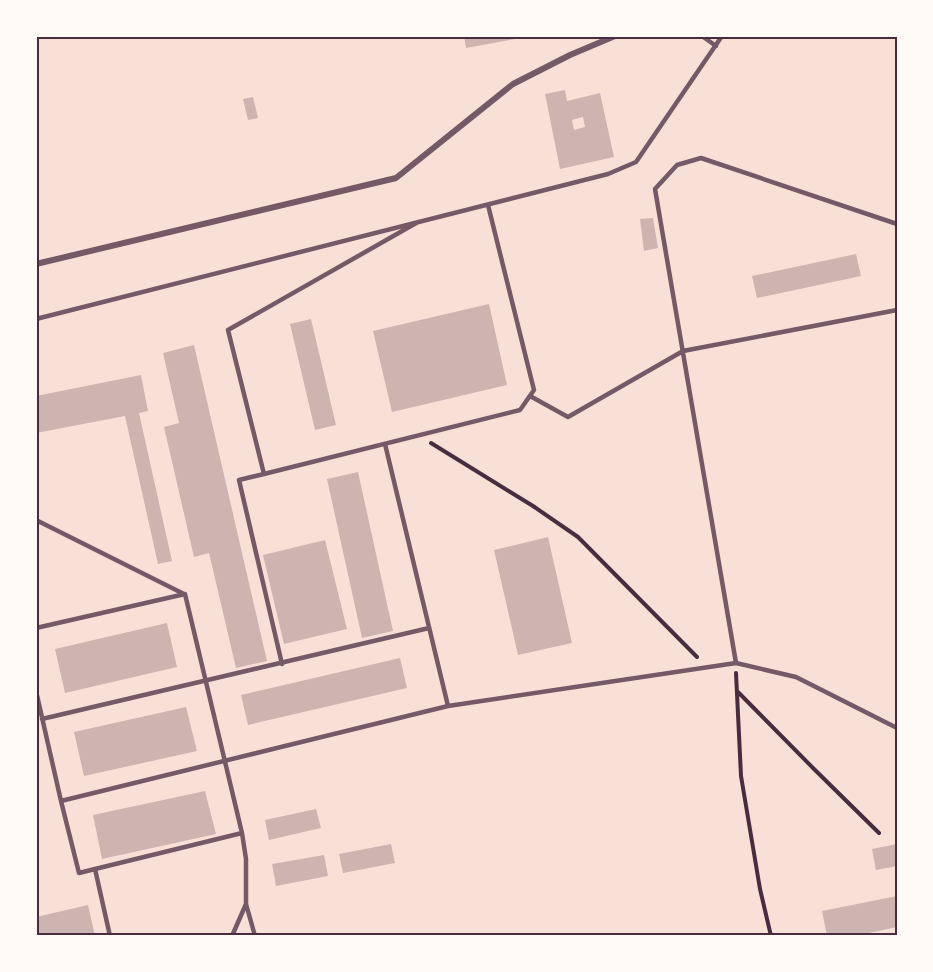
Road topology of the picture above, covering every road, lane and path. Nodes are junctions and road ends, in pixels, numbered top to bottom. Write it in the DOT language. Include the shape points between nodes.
graph roads {
  1 [pos="615,36"];
  2 [pos="702,36"];
  3 [pos="722,36"];
  4 [pos="716,46"];
  5 [pos="488,205"];
  6 [pos="418,222"];
  7 [pos="897,225"];
  8 [pos="36,264"];
  9 [pos="897,310"];
  10 [pos="36,319"];
  11 [pos="683,351"];
  12 [pos="530,396"];
  13 [pos="419,435"];
  14 [pos="385,444"];
  15 [pos="264,474"];
  16 [pos="36,520"];
  17 [pos="185,594"];
  18 [pos="36,628"];
  19 [pos="429,628"];
  20 [pos="736,663"];
  21 [pos="282,664"];
  22 [pos="709,668"];
  23 [pos="206,682"];
  24 [pos="36,691"];
  25 [pos="737,691"];
  26 [pos="448,706"];
  27 [pos="42,719"];
  28 [pos="897,728"];
  29 [pos="225,760"];
  30 [pos="61,801"];
  31 [pos="242,833"];
  32 [pos="879,833"];
  33 [pos="95,869"];
  34 [pos="246,904"];
  35 [pos="110,936"];
  36 [pos="232,936"];
  37 [pos="255,936"];
  38 [pos="771,936"];
  1 -- 8 [label="street" via="513,84 396,178"];
  2 -- 4 [label="lane"];
  3 -- 4 [label="lane"];
  4 -- 5 [label="lane" via="636,162 608,174"];
  5 -- 6 [label="lane"];
  5 -- 12 [label="lane" via="534,390"];
  6 -- 10 [label="lane"];
  6 -- 15 [label="lane" via="228,330"];
  7 -- 11 [label="lane" via="702,158 677,165 655,189"];
  9 -- 11 [label="lane"];
  11 -- 12 [label="lane" via="568,417"];
  11 -- 20 [label="lane"];
  12 -- 13 [label="lane" via="520,410"];
  13 -- 14 [label="lane"];
  13 -- 22 [label="path" via="578,537"];
  14 -- 15 [label="lane"];
  14 -- 19 [label="lane"];
  15 -- 21 [label="lane" via="239,480"];
  16 -- 17 [label="lane"];
  17 -- 18 [label="lane"];
  17 -- 23 [label="lane"];
  19 -- 21 [label="lane"];
  19 -- 26 [label="lane"];
  20 -- 22 [label="lane"];
  20 -- 25 [label="path"];
  20 -- 28 [label="lane" via="796,677"];
  21 -- 23 [label="lane"];
  22 -- 26 [label="lane"];
  23 -- 27 [label="lane"];
  23 -- 29 [label="lane"];
  24 -- 27 [label="lane"];
  25 -- 32 [label="path"];
  25 -- 38 [label="path" via="741,776"];
  26 -- 29 [label="lane"];
  27 -- 30 [label="lane"];
  29 -- 30 [label="lane"];
  29 -- 31 [label="lane"];
  30 -- 33 [label="lane" via="79,873"];
  31 -- 33 [label="lane"];
  31 -- 34 [label="lane"];
  33 -- 35 [label="lane"];
  34 -- 36 [label="lane"];
  34 -- 37 [label="lane"];
}
